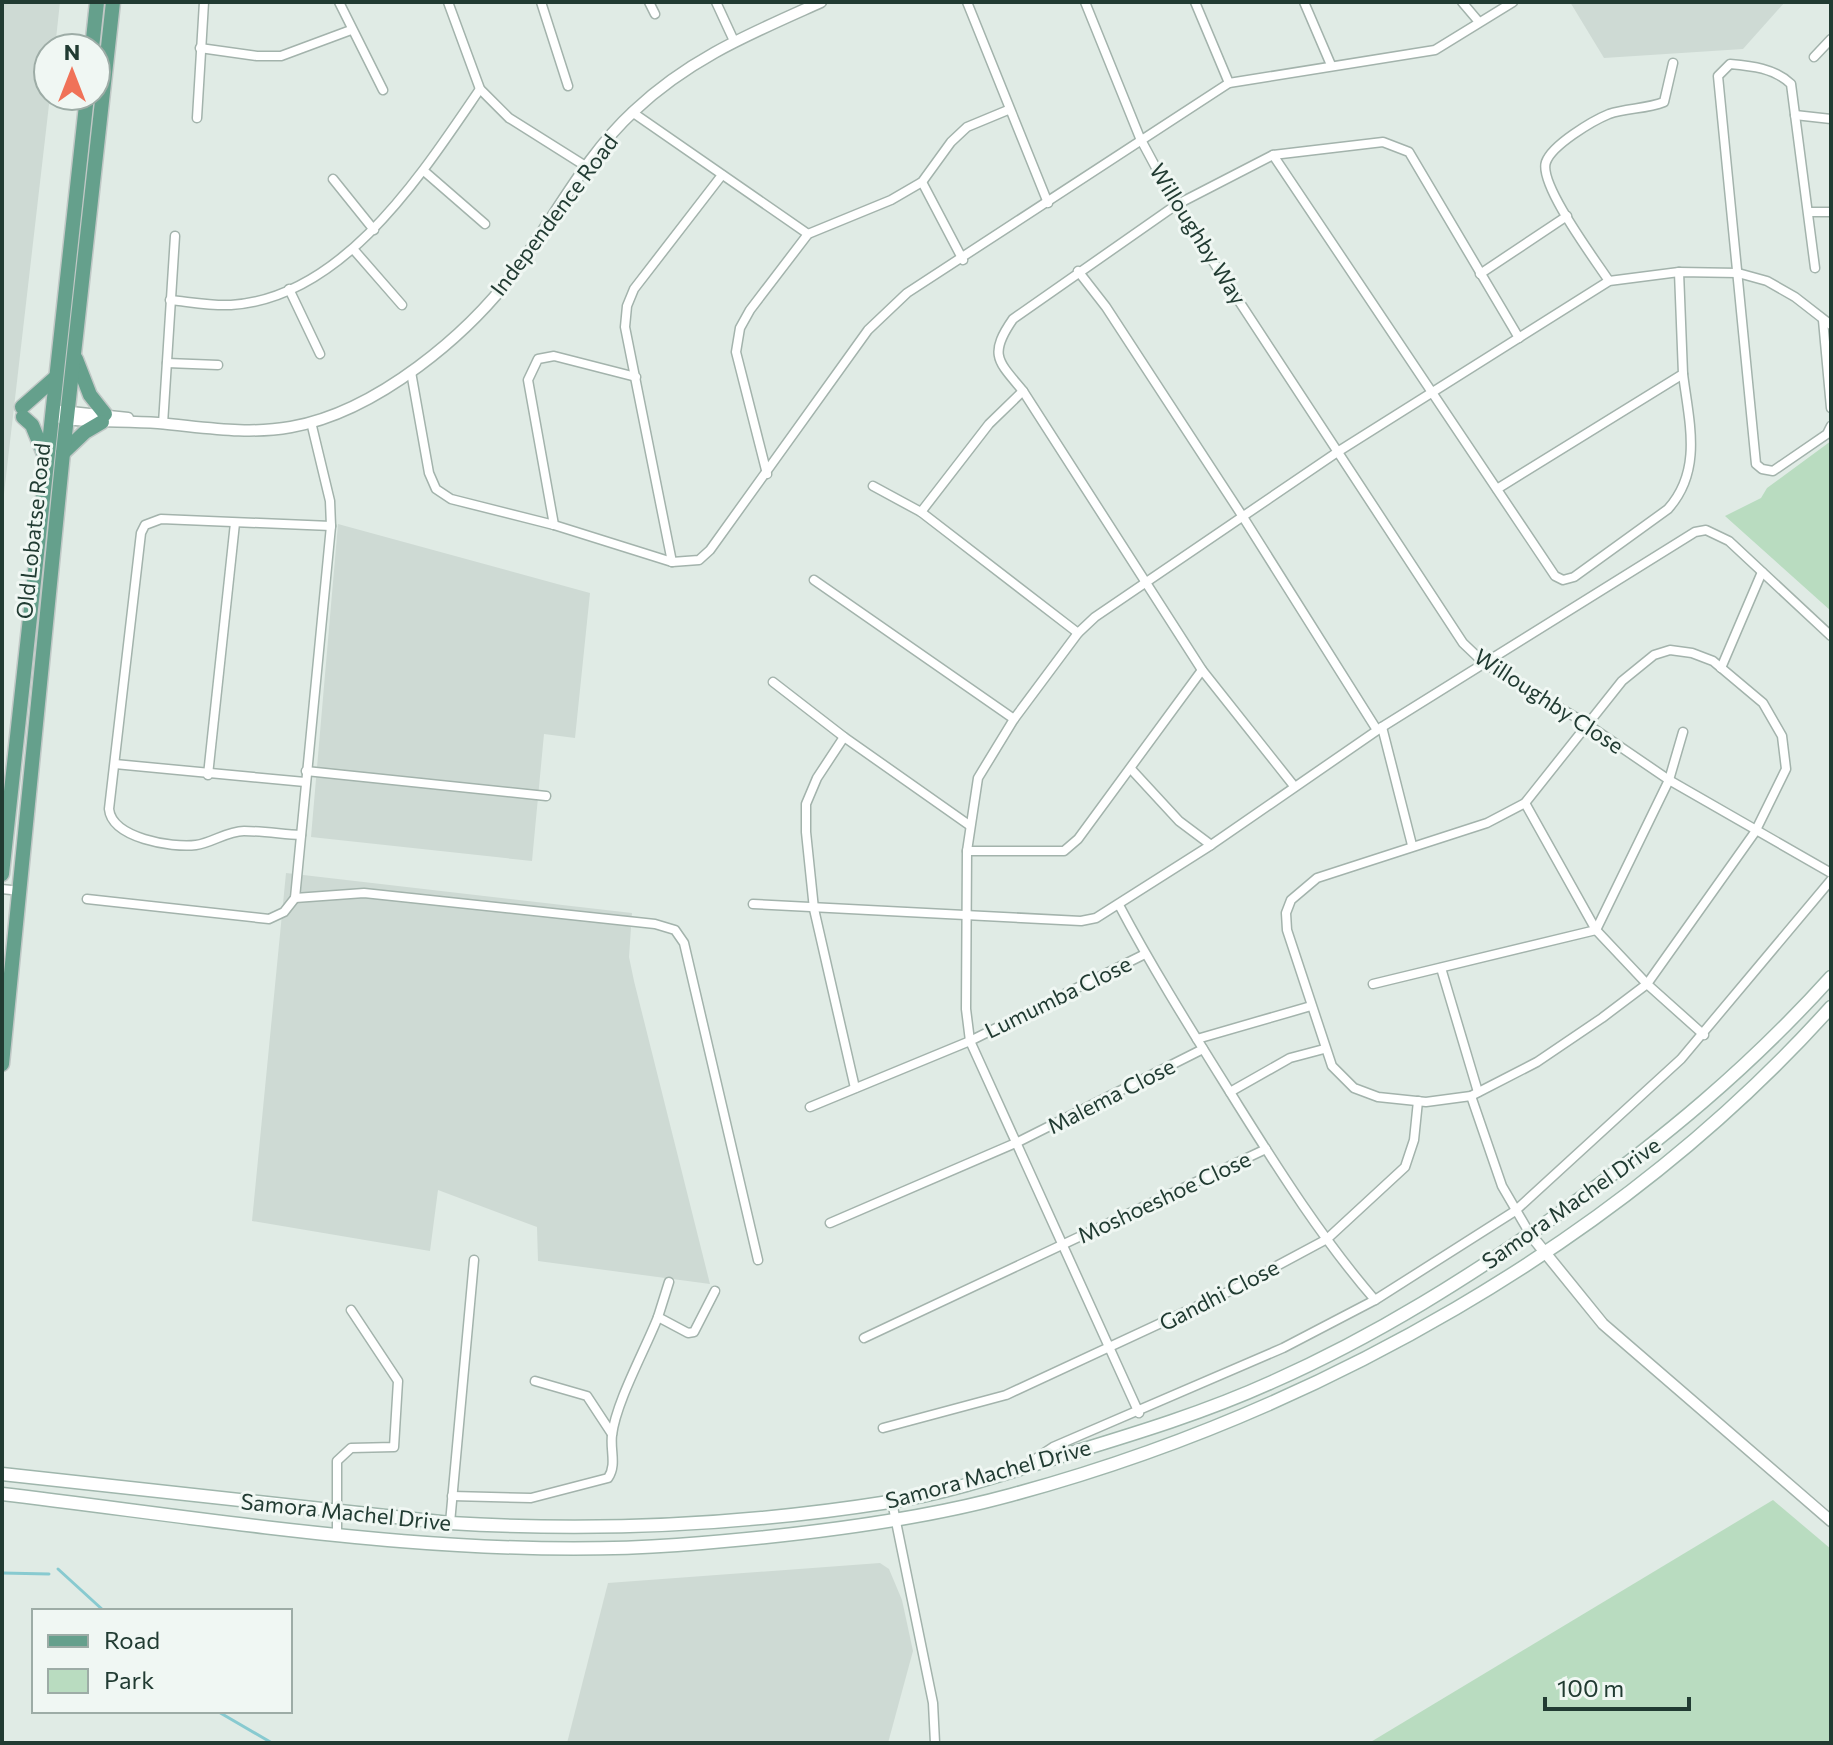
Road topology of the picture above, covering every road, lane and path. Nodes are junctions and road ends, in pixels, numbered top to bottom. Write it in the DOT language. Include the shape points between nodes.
graph roads {
  1 [pos="97,2"];
  2 [pos="113,2"];
  3 [pos="204,2"];
  4 [pos="339,2"];
  5 [pos="448,2"];
  6 [pos="541,2"];
  7 [pos="649,2"];
  8 [pos="716,2"];
  9 [pos="821,2"];
  10 [pos="967,2"];
  11 [pos="1085,2"];
  12 [pos="1195,2"];
  13 [pos="1304,2"];
  14 [pos="1462,2"];
  15 [pos="1513,2"];
  16 [pos="655,14"];
  17 [pos="1479,22"];
  18 [pos="351,30"];
  19 [pos="94,32"];
  20 [pos="1831,39"];
  21 [pos="734,41"];
  22 [pos="200,48"];
  23 [pos="1814,57"];
  24 [pos="1673,63"];
  25 [pos="1331,65"];
  26 [pos="1229,83"];
  27 [pos="568,86"];
  28 [pos="480,89"];
  29 [pos="383,90"];
  30 [pos="1008,110"];
  31 [pos="85,112"];
  32 [pos="632,112"];
  33 [pos="1795,115"];
  34 [pos="197,118"];
  35 [pos="1831,119"];
  36 [pos="1140,138"];
  37 [pos="1273,155"];
  38 [pos="587,167"];
  39 [pos="424,171"];
  40 [pos="722,175"];
  41 [pos="333,179"];
  42 [pos="922,182"];
  43 [pos="1048,203"];
  44 [pos="1176,205"];
  45 [pos="1809,212"];
  46 [pos="1831,212"];
  47 [pos="1567,216"];
  48 [pos="485,224"];
  49 [pos="374,230"];
  50 [pos="808,234"];
  51 [pos="175,236"];
  52 [pos="354,250"];
  53 [pos="963,260"];
  54 [pos="1815,268"];
  55 [pos="1078,271"];
  56 [pos="1679,272"];
  57 [pos="1738,273"];
  58 [pos="1480,274"];
  59 [pos="1609,281"];
  60 [pos="289,289"];
  61 [pos="170,300"];
  62 [pos="402,305"];
  63 [pos="1827,323"];
  64 [pos="1519,338"];
  65 [pos="320,354"];
  66 [pos="74,355"];
  67 [pos="167,363"];
  68 [pos="218,365"];
  69 [pos="411,372"];
  70 [pos="1683,374"];
  71 [pos="56,377"];
  72 [pos="636,377"];
  73 [pos="1023,391"];
  74 [pos="1435,393"];
  75 [pos="1831,408"];
  76 [pos="60,415"];
  77 [pos="104,418"];
  78 [pos="311,422"];
  79 [pos="163,424"];
  80 [pos="1831,426"];
  81 [pos="1339,451"];
  82 [pos="63,453"];
  83 [pos="47,463"];
  84 [pos="767,474"];
  85 [pos="873,486"];
  86 [pos="1497,489"];
  87 [pos="921,512"];
  88 [pos="1243,517"];
  89 [pos="235,523"];
  90 [pos="554,525"];
  91 [pos="331,526"];
  92 [pos="672,562"];
  93 [pos="1762,572"];
  94 [pos="814,580"];
  95 [pos="1147,581"];
  96 [pos="1078,633"];
  97 [pos="1831,636"];
  98 [pos="1484,663"];
  99 [pos="1721,668"];
  100 [pos="1202,670"];
  101 [pos="773,682"];
  102 [pos="1014,719"];
  103 [pos="1587,724"];
  104 [pos="1380,729"];
  105 [pos="1683,732"];
  106 [pos="844,737"];
  107 [pos="115,764"];
  108 [pos="1131,769"];
  109 [pos="306,771"];
  110 [pos="208,775"];
  111 [pos="1669,780"];
  112 [pos="305,782"];
  113 [pos="1294,786"];
  114 [pos="546,796"];
  115 [pos="1525,803"];
  116 [pos="969,825"];
  117 [pos="1755,832"];
  118 [pos="301,835"];
  119 [pos="1211,845"];
  120 [pos="1412,845"];
  121 [pos="967,851"];
  122 [pos="1831,873"];
  123 [pos="2,876"];
  124 [pos="1831,880"];
  125 [pos="20,886"];
  126 [pos="2,889"];
  127 [pos="295,898"];
  128 [pos="87,899"];
  129 [pos="753,904"];
  130 [pos="1119,905"];
  131 [pos="814,909"];
  132 [pos="964,915"];
  133 [pos="1596,930"];
  134 [pos="1145,954"];
  135 [pos="1441,968"];
  136 [pos="1831,977"];
  137 [pos="1373,984"];
  138 [pos="1647,984"];
  139 [pos="1311,1006"];
  140 [pos="1831,1007"];
  141 [pos="1704,1035"];
  142 [pos="1197,1039"];
  143 [pos="970,1041"];
  144 [pos="1203,1049"];
  145 [pos="1324,1049"];
  146 [pos="2,1064"];
  147 [pos="855,1088"];
  148 [pos="1230,1092"];
  149 [pos="1474,1094"];
  150 [pos="1418,1101"];
  151 [pos="810,1107"];
  152 [pos="1018,1142"];
  153 [pos="1266,1149"];
  154 [pos="1515,1211"];
  155 [pos="830,1223"];
  156 [pos="1530,1234"];
  157 [pos="1327,1239"];
  158 [pos="1063,1245"];
  159 [pos="1544,1251"];
  160 [pos="474,1260"];
  161 [pos="758,1260"];
  162 [pos="669,1282"];
  163 [pos="715,1291"];
  164 [pos="1375,1300"];
  165 [pos="351,1310"];
  166 [pos="658,1317"];
  167 [pos="864,1338"];
  168 [pos="1111,1348"];
  169 [pos="535,1381"];
  170 [pos="1139,1413"];
  171 [pos="883,1428"];
  172 [pos="612,1434"];
  173 [pos="1021,1469"];
  174 [pos="2,1474"];
  175 [pos="2,1494"];
  176 [pos="452,1496"];
  177 [pos="892,1502"];
  178 [pos="338,1513"];
  179 [pos="896,1520"];
  180 [pos="1831,1521"];
  181 [pos="450,1523"];
  182 [pos="337,1534"];
  183 [pos="935,1743"];
  1 -- 19 [label="main road"];
  2 -- 66 [label="main road, Old Lobatse Road"];
  3 -- 22 [label="street"];
  4 -- 18 [label="street"];
  5 -- 28 [label="street"];
  6 -- 27 [label="street"];
  7 -- 16 [label="street"];
  8 -- 21 [label="street"];
  9 -- 21 [label="street, Independence Road"];
  10 -- 30 [label="street"];
  11 -- 36 [label="street, Willoughby Way"];
  12 -- 26 [label="street"];
  13 -- 25 [label="street"];
  14 -- 17 [label="street"];
  15 -- 17 [label="street"];
  17 -- 25 [label="street" via="1435,50"];
  18 -- 22 [label="street" via="281,56"];
  18 -- 29 [label="street"];
  20 -- 23 [label="street"];
  21 -- 32 [label="street, Independence Road" via="696,61"];
  22 -- 34 [label="street"];
  24 -- 47 [label="street" via="1664,102 1599,119 1552,153 1545,164 1546,177"];
  25 -- 26 [label="street"];
  26 -- 36 [label="street"];
  28 -- 38 [label="street" via="509,118"];
  28 -- 39 [label="street"];
  30 -- 42 [label="street" via="967,127"];
  30 -- 43 [label="street"];
  31 -- 71 [label="main road, Old Lobatse Road"];
  32 -- 38 [label="street, Independence Road"];
  32 -- 40 [label="street"];
  33 -- 35 [label="street"];
  33 -- 45 [label="street"];
  33 -- 57 [label="street" via="1791,84 1782,75 1757,66 1722,68 1718,76"];
  36 -- 43 [label="street"];
  36 -- 44 [label="street, Willoughby Way"];
  37 -- 44 [label="street"];
  37 -- 58 [label="street" via="1383,142 1399,145 1409,152"];
  37 -- 74 [label="street"];
  38 -- 69 [label="street, Independence Road" via="517,269 479,313"];
  39 -- 48 [label="street"];
  39 -- 49 [label="street"];
  40 -- 50 [label="street"];
  40 -- 72 [label="street" via="634,289 625,327"];
  41 -- 49 [label="street"];
  42 -- 50 [label="street"];
  42 -- 53 [label="street"];
  43 -- 53 [label="street"];
  44 -- 55 [label="street"];
  44 -- 81 [label="street, Willoughby Way"];
  45 -- 46 [label="street"];
  45 -- 54 [label="street"];
  47 -- 58 [label="street"];
  47 -- 59 [label="street"];
  49 -- 52 [label="street"];
  50 -- 84 [label="street" via="740,328 736,352"];
  51 -- 61 [label="street"];
  52 -- 60 [label="street"];
  52 -- 62 [label="street"];
  53 -- 84 [label="street" via="907,293 868,330"];
  55 -- 73 [label="street" via="1013,319 1002,334 996,350 999,362"];
  55 -- 88 [label="street"];
  56 -- 57 [label="street"];
  56 -- 59 [label="street"];
  56 -- 70 [label="street"];
  57 -- 63 [label="street" via="1767,281"];
  57 -- 80 [label="street" via="1756,464 1773,471"];
  58 -- 64 [label="street"];
  59 -- 64 [label="street"];
  60 -- 61 [label="street" via="229,305"];
  60 -- 65 [label="street"];
  61 -- 67 [label="street"];
  63 -- 75 [label="street"];
  64 -- 74 [label="street"];
  66 -- 76 [label="main road, Old Lobatse Road"];
  66 -- 77 [label="main road"];
  67 -- 68 [label="street"];
  67 -- 79 [label="street"];
  69 -- 78 [label="street, Independence Road" via="353,407"];
  69 -- 90 [label="street" via="436,489 451,499"];
  70 -- 86 [label="street"];
  70 -- 86 [label="street" via="1692,436 1691,461 1680,495 1574,577 1555,576"];
  71 -- 76 [label="main road, Old Lobatse Road"];
  71 -- 83 [label="main road" via="22,412"];
  72 -- 90 [label="street" via="554,356 532,366 528,380"];
  72 -- 92 [label="street"];
  73 -- 87 [label="street" via="989,424"];
  73 -- 95 [label="street"];
  74 -- 81 [label="street"];
  74 -- 86 [label="street"];
  76 -- 77 [label="street, Independence Road"];
  76 -- 82 [label="main road, Old Lobatse Road"];
  76 -- 83 [label="main road, Old Lobatse Road"];
  77 -- 79 [label="street, Independence Road"];
  77 -- 82 [label="main road"];
  78 -- 79 [label="street, Independence Road" via="230,432"];
  78 -- 91 [label="street"];
  81 -- 88 [label="street"];
  81 -- 98 [label="street, Willoughby Close" via="1443,617"];
  82 -- 125 [label="main road, Old Lobatse Road"];
  83 -- 123 [label="main road, Old Lobatse Road"];
  84 -- 92 [label="street" via="710,550 699,560"];
  85 -- 87 [label="street"];
  87 -- 96 [label="street"];
  88 -- 95 [label="street"];
  88 -- 104 [label="street"];
  89 -- 91 [label="street"];
  89 -- 107 [label="street" via="161,519 149,522 141,533"];
  89 -- 110 [label="street"];
  90 -- 92 [label="street"];
  91 -- 109 [label="street"];
  93 -- 97 [label="street"];
  93 -- 98 [label="street" via="1715,532 1695,532"];
  93 -- 99 [label="street"];
  94 -- 102 [label="street"];
  95 -- 96 [label="street"];
  95 -- 100 [label="street"];
  96 -- 102 [label="street"];
  98 -- 103 [label="street, Willoughby Close"];
  98 -- 104 [label="street"];
  99 -- 103 [label="street" via="1692,653 1670,650 1654,655 1622,681"];
  99 -- 117 [label="street" via="1763,703 1786,751 1786,769"];
  100 -- 108 [label="street"];
  100 -- 113 [label="street"];
  101 -- 106 [label="street"];
  102 -- 116 [label="street" via="978,778"];
  103 -- 111 [label="street, Willoughby Close"];
  103 -- 115 [label="street"];
  104 -- 113 [label="street"];
  104 -- 120 [label="street"];
  105 -- 111 [label="street"];
  106 -- 116 [label="street"];
  106 -- 131 [label="street" via="806,804"];
  107 -- 110 [label="street"];
  107 -- 118 [label="street" via="109,813 119,827 146,839 196,845 243,831"];
  108 -- 119 [label="street" via="1179,821"];
  108 -- 121 [label="street" via="1064,851"];
  109 -- 112 [label="street"];
  109 -- 114 [label="street"];
  110 -- 112 [label="street"];
  111 -- 117 [label="street, Willoughby Close"];
  111 -- 133 [label="street"];
  112 -- 118 [label="street"];
  113 -- 119 [label="street"];
  115 -- 120 [label="street" via="1487,823"];
  115 -- 133 [label="street"];
  116 -- 121 [label="street"];
  117 -- 122 [label="street, Willoughby Close"];
  117 -- 138 [label="street"];
  118 -- 127 [label="street"];
  119 -- 130 [label="street"];
  120 -- 139 [label="street" via="1317,878 1291,900 1287,930"];
  121 -- 132 [label="street"];
  123 -- 125 [label="street"];
  124 -- 141 [label="street"];
  125 -- 126 [label="street"];
  125 -- 146 [label="main road, Old Lobatse Road"];
  127 -- 128 [label="street" via="269,919"];
  127 -- 161 [label="street" via="364,893 675,930 684,943"];
  129 -- 131 [label="street"];
  130 -- 132 [label="street" via="1081,921"];
  130 -- 134 [label="street"];
  131 -- 132 [label="street"];
  131 -- 147 [label="street"];
  132 -- 143 [label="street"];
  133 -- 135 [label="street"];
  133 -- 138 [label="street"];
  134 -- 142 [label="street"];
  134 -- 143 [label="street, Lumumba Close"];
  135 -- 137 [label="street"];
  135 -- 149 [label="street"];
  136 -- 156 [label="main road, Samora Machel Drive" via="1742,1070 1659,1142"];
  138 -- 141 [label="street"];
  138 -- 149 [label="street" via="1537,1062"];
  139 -- 142 [label="street"];
  139 -- 145 [label="street"];
  140 -- 159 [label="main road, Samora Machel Drive" via="1755,1085 1656,1172"];
  141 -- 154 [label="street"];
  142 -- 144 [label="street"];
  143 -- 147 [label="street, Lumumba Close"];
  143 -- 152 [label="street"];
  144 -- 148 [label="street"];
  144 -- 152 [label="street, Malema Close"];
  145 -- 148 [label="street" via="1290,1058"];
  145 -- 150 [label="street" via="1354,1088 1378,1097"];
  147 -- 151 [label="street, Lumumba Close"];
  148 -- 153 [label="street"];
  149 -- 150 [label="street"];
  149 -- 154 [label="street" via="1502,1186"];
  150 -- 157 [label="street, Gandhi Close" via="1405,1167"];
  152 -- 155 [label="street, Malema Close"];
  152 -- 158 [label="street"];
  153 -- 157 [label="street"];
  153 -- 158 [label="street, Moshoeshoe Close"];
  154 -- 156 [label="street"];
  154 -- 164 [label="street"];
  156 -- 159 [label="street"];
  156 -- 173 [label="main road, Samora Machel Drive" via="1430,1301 1269,1384"];
  157 -- 164 [label="street"];
  157 -- 168 [label="street, Gandhi Close"];
  158 -- 167 [label="street, Moshoeshoe Close"];
  158 -- 168 [label="street"];
  159 -- 179 [label="main road, Samora Machel Drive" via="1440,1317 1280,1401 1153,1452 1009,1496"];
  159 -- 180 [label="street" via="1603,1324"];
  160 -- 176 [label="street"];
  162 -- 166 [label="street"];
  163 -- 166 [label="street" via="692,1333"];
  164 -- 170 [label="street"];
  165 -- 178 [label="street" via="399,1387 394,1447 351,1448 337,1461"];
  166 -- 172 [label="street"];
  168 -- 170 [label="street"];
  168 -- 171 [label="street, Gandhi Close" via="996,1398"];
  169 -- 172 [label="street" via="587,1396"];
  170 -- 173 [label="street" via="1053,1447"];
  172 -- 176 [label="street" via="613,1468 604,1481 531,1498"];
  173 -- 177 [label="main road, Samora Machel Drive"];
  174 -- 178 [label="main road, Samora Machel Drive"];
  175 -- 182 [label="main road, Samora Machel Drive"];
  176 -- 181 [label="street"];
  177 -- 179 [label="street"];
  177 -- 181 [label="main road, Samora Machel Drive" via="672,1527"];
  178 -- 181 [label="main road, Samora Machel Drive"];
  178 -- 182 [label="street"];
  179 -- 182 [label="main road, Samora Machel Drive" via="675,1546 516,1547"];
  179 -- 183 [label="street" via="933,1703"];
}
